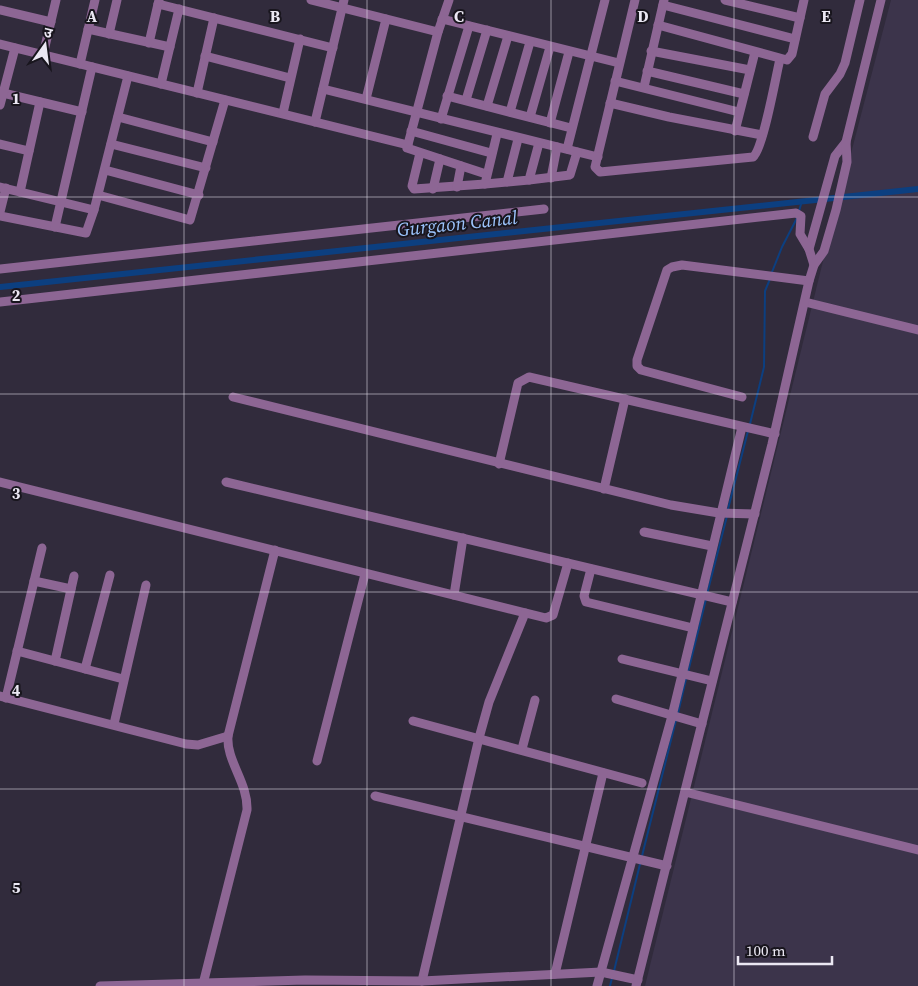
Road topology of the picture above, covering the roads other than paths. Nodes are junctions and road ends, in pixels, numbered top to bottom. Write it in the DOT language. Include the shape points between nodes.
graph roads {
  1 [pos="56,0"];
  2 [pos="95,0"];
  3 [pos="117,0"];
  4 [pos="311,0"];
  5 [pos="449,0"];
  6 [pos="605,0"];
  7 [pos="635,0"];
  8 [pos="725,0"];
  9 [pos="804,0"];
  10 [pos="860,0"];
  11 [pos="881,0"];
  12 [pos="158,2"];
  13 [pos="663,2"];
  14 [pos="343,4"];
  15 [pos="178,9"];
  16 [pos="0,10"];
  17 [pos="214,18"];
  18 [pos="800,18"];
  19 [pos="386,19"];
  20 [pos="442,19"];
  21 [pos="51,22"];
  22 [pos="658,25"];
  23 [pos="469,26"];
  24 [pos="88,29"];
  25 [pos="487,30"];
  26 [pos="438,32"];
  27 [pos="109,34"];
  28 [pos="508,36"];
  29 [pos="300,39"];
  30 [pos="795,39"];
  31 [pos="530,42"];
  32 [pos="149,43"];
  33 [pos="0,44"];
  34 [pos="170,47"];
  35 [pos="550,47"];
  36 [pos="15,48"];
  37 [pos="333,48"];
  38 [pos="651,51"];
  39 [pos="569,52"];
  40 [pos="755,52"];
  41 [pos="42,55"];
  42 [pos="205,56"];
  43 [pos="590,57"];
  44 [pos="780,59"];
  45 [pos="619,63"];
  46 [pos="80,64"];
  47 [pos="92,67"];
  48 [pos="750,70"];
  49 [pos="647,71"];
  50 [pos="128,76"];
  51 [pos="290,78"];
  52 [pos="615,81"];
  53 [pos="161,84"];
  54 [pos="644,87"];
  55 [pos="323,89"];
  56 [pos="3,93"];
  57 [pos="197,93"];
  58 [pos="744,94"];
  59 [pos="447,96"];
  60 [pos="366,99"];
  61 [pos="225,100"];
  62 [pos="466,100"];
  63 [pos="40,102"];
  64 [pos="610,103"];
  65 [pos="0,105"];
  66 [pos="487,106"];
  67 [pos="82,112"];
  68 [pos="417,112"];
  69 [pos="510,112"];
  70 [pos="739,112"];
  71 [pos="283,113"];
  72 [pos="118,117"];
  73 [pos="530,117"];
  74 [pos="441,119"];
  75 [pos="315,122"];
  76 [pos="550,122"];
  77 [pos="571,128"];
  78 [pos="411,131"];
  79 [pos="735,131"];
  80 [pos="497,134"];
  81 [pos="762,135"];
  82 [pos="813,137"];
  83 [pos="518,139"];
  84 [pos="213,142"];
  85 [pos="846,142"];
  86 [pos="539,143"];
  87 [pos="0,144"];
  88 [pos="111,144"];
  89 [pos="408,145"];
  90 [pos="562,148"];
  91 [pos="29,151"];
  92 [pos="578,152"];
  93 [pos="420,153"];
  94 [pos="491,153"];
  95 [pos="598,157"];
  96 [pos="440,159"];
  97 [pos="461,166"];
  98 [pos="206,168"];
  99 [pos="104,170"];
  100 [pos="486,174"];
  101 [pos="551,178"];
  102 [pos="529,180"];
  103 [pos="507,182"];
  104 [pos="485,184"];
  105 [pos="3,187"];
  106 [pos="456,187"];
  107 [pos="433,188"];
  108 [pos="20,192"];
  109 [pos="98,195"];
  110 [pos="199,195"];
  111 [pos="60,202"];
  112 [pos="544,209"];
  113 [pos="94,210"];
  114 [pos="0,212"];
  115 [pos="0,216"];
  116 [pos="55,227"];
  117 [pos="809,249"];
  118 [pos="814,265"];
  119 [pos="0,269"];
  120 [pos="809,281"];
  121 [pos="0,302"];
  122 [pos="805,302"];
  123 [pos="918,330"];
  124 [pos="233,397"];
  125 [pos="742,397"];
  126 [pos="625,399"];
  127 [pos="747,428"];
  128 [pos="775,434"];
  129 [pos="499,464"];
  130 [pos="0,482"];
  131 [pos="226,482"];
  132 [pos="604,489"];
  133 [pos="725,514"];
  134 [pos="755,514"];
  135 [pos="644,532"];
  136 [pos="463,538"];
  137 [pos="712,546"];
  138 [pos="42,548"];
  139 [pos="275,550"];
  140 [pos="568,564"];
  141 [pos="591,569"];
  142 [pos="365,574"];
  143 [pos="110,575"];
  144 [pos="74,576"];
  145 [pos="34,581"];
  146 [pos="146,586"];
  147 [pos="71,590"];
  148 [pos="454,594"];
  149 [pos="705,596"];
  150 [pos="732,602"];
  151 [pos="525,613"];
  152 [pos="693,628"];
  153 [pos="17,651"];
  154 [pos="622,659"];
  155 [pos="55,661"];
  156 [pos="85,669"];
  157 [pos="685,675"];
  158 [pos="123,678"];
  159 [pos="712,682"];
  160 [pos="3,697"];
  161 [pos="616,699"];
  162 [pos="535,700"];
  163 [pos="675,717"];
  164 [pos="413,721"];
  165 [pos="114,724"];
  166 [pos="702,724"];
  167 [pos="228,736"];
  168 [pos="478,738"];
  169 [pos="522,749"];
  170 [pos="317,761"];
  171 [pos="603,773"];
  172 [pos="642,783"];
  173 [pos="685,792"];
  174 [pos="375,796"];
  175 [pos="459,817"];
  176 [pos="584,847"];
  177 [pos="918,850"];
  178 [pos="632,856"];
  179 [pos="667,866"];
  180 [pos="608,973"];
  181 [pos="556,974"];
  182 [pos="422,981"];
  183 [pos="296,983"];
  184 [pos="438,983"];
  185 [pos="637,983"];
  186 [pos="203,984"];
  187 [pos="100,986"];
  188 [pos="597,986"];
  1 -- 21 [label="street"];
  2 -- 24 [label="street"];
  3 -- 27 [label="street"];
  4 -- 14 [label="street"];
  5 -- 20 [label="street"];
  6 -- 43 [label="street"];
  7 -- 45 [label="street"];
  8 -- 18 [label="street"];
  9 -- 18 [label="street"];
  10 -- 82 [label="street" via="844,63 825,94"];
  11 -- 85 [label="street"];
  12 -- 15 [label="street"];
  12 -- 32 [label="street"];
  13 -- 22 [label="street"];
  13 -- 30 [label="street"];
  14 -- 19 [label="street"];
  14 -- 37 [label="street"];
  15 -- 17 [label="street"];
  15 -- 34 [label="street"];
  16 -- 21 [label="street"];
  17 -- 29 [label="street"];
  17 -- 42 [label="street"];
  18 -- 30 [label="street"];
  19 -- 26 [label="street"];
  19 -- 60 [label="street"];
  20 -- 23 [label="street"];
  20 -- 26 [label="street"];
  21 -- 41 [label="street"];
  22 -- 38 [label="street"];
  22 -- 40 [label="street"];
  23 -- 25 [label="street"];
  23 -- 59 [label="street"];
  24 -- 27 [label="street"];
  24 -- 46 [label="street"];
  25 -- 28 [label="street"];
  25 -- 62 [label="street"];
  26 -- 68 [label="street"];
  27 -- 32 [label="street"];
  28 -- 31 [label="street"];
  28 -- 66 [label="street"];
  29 -- 37 [label="street"];
  29 -- 51 [label="street"];
  30 -- 44 [label="street" via="790,56 786,60"];
  31 -- 35 [label="street"];
  31 -- 69 [label="street"];
  32 -- 34 [label="street"];
  33 -- 36 [label="street"];
  34 -- 53 [label="street"];
  35 -- 39 [label="street"];
  35 -- 73 [label="street"];
  36 -- 41 [label="street"];
  36 -- 56 [label="street"];
  37 -- 55 [label="street"];
  38 -- 48 [label="street"];
  38 -- 49 [label="street"];
  39 -- 43 [label="street"];
  39 -- 76 [label="street"];
  40 -- 44 [label="street"];
  40 -- 48 [label="street"];
  41 -- 46 [label="street"];
  42 -- 51 [label="street"];
  42 -- 57 [label="street"];
  43 -- 45 [label="street"];
  43 -- 77 [label="street"];
  44 -- 81 [label="street"];
  45 -- 52 [label="street"];
  46 -- 47 [label="street"];
  47 -- 50 [label="street"];
  47 -- 67 [label="street"];
  48 -- 58 [label="street"];
  49 -- 54 [label="street"];
  49 -- 58 [label="street"];
  50 -- 53 [label="street"];
  50 -- 72 [label="street"];
  51 -- 71 [label="street"];
  52 -- 54 [label="street"];
  52 -- 64 [label="street"];
  53 -- 57 [label="street"];
  54 -- 70 [label="street"];
  55 -- 60 [label="street"];
  55 -- 75 [label="street"];
  56 -- 63 [label="street"];
  56 -- 65 [label="street"];
  57 -- 61 [label="street"];
  58 -- 70 [label="street"];
  59 -- 62 [label="street"];
  59 -- 74 [label="street"];
  60 -- 68 [label="street"];
  61 -- 71 [label="street"];
  61 -- 84 [label="street"];
  62 -- 66 [label="street"];
  63 -- 67 [label="street"];
  63 -- 91 [label="street"];
  64 -- 79 [label="street"];
  64 -- 95 [label="street"];
  66 -- 69 [label="street"];
  67 -- 111 [label="street"];
  68 -- 74 [label="street"];
  68 -- 78 [label="street"];
  69 -- 73 [label="street"];
  70 -- 79 [label="street"];
  71 -- 75 [label="street"];
  72 -- 84 [label="street"];
  72 -- 88 [label="street"];
  73 -- 76 [label="street"];
  74 -- 80 [label="street"];
  75 -- 89 [label="street"];
  76 -- 77 [label="street"];
  77 -- 90 [label="street"];
  78 -- 89 [label="street"];
  78 -- 94 [label="street"];
  79 -- 81 [label="street"];
  80 -- 83 [label="street"];
  80 -- 94 [label="street"];
  81 -- 95 [label="street" via="756,154 749,158 603,173 596,170"];
  83 -- 86 [label="street"];
  83 -- 103 [label="street"];
  84 -- 98 [label="street"];
  85 -- 117 [label="street" via="835,156"];
  85 -- 118 [label="street" via="847,158 836,210 821,257"];
  86 -- 90 [label="street"];
  86 -- 102 [label="street"];
  87 -- 91 [label="street"];
  88 -- 98 [label="street"];
  88 -- 99 [label="street"];
  89 -- 93 [label="street" via="408,150"];
  90 -- 92 [label="street"];
  90 -- 101 [label="street"];
  91 -- 108 [label="street"];
  92 -- 95 [label="street"];
  92 -- 101 [label="street" via="570,175"];
  93 -- 96 [label="street"];
  93 -- 107 [label="street" via="412,186 416,190"];
  94 -- 100 [label="street"];
  96 -- 97 [label="street"];
  96 -- 107 [label="street"];
  97 -- 100 [label="street"];
  97 -- 106 [label="street"];
  98 -- 110 [label="street"];
  99 -- 109 [label="street"];
  99 -- 110 [label="street"];
  100 -- 104 [label="street"];
  101 -- 102 [label="street"];
  102 -- 103 [label="street"];
  103 -- 104 [label="street"];
  104 -- 106 [label="street"];
  105 -- 108 [label="street"];
  105 -- 114 [label="street"];
  106 -- 107 [label="street"];
  108 -- 111 [label="street"];
  109 -- 110 [label="street" via="190,220"];
  109 -- 113 [label="street"];
  111 -- 113 [label="street"];
  111 -- 116 [label="street"];
  112 -- 119 [label="street"];
  113 -- 116 [label="street" via="86,233"];
  115 -- 116 [label="street"];
  117 -- 118 [label="street"];
  117 -- 121 [label="street" via="800,234 799,213"];
  118 -- 120 [label="street"];
  120 -- 122 [label="street"];
  120 -- 125 [label="street" via="682,265 672,267 664,276 637,366 641,370"];
  122 -- 123 [label="street"];
  122 -- 128 [label="street"];
  124 -- 129 [label="street"];
  126 -- 127 [label="street"];
  126 -- 129 [label="street" via="524,377 518,382"];
  126 -- 132 [label="street"];
  127 -- 128 [label="street"];
  127 -- 133 [label="street"];
  128 -- 134 [label="street"];
  129 -- 132 [label="street"];
  130 -- 139 [label="street"];
  131 -- 136 [label="street"];
  132 -- 133 [label="street"];
  133 -- 134 [label="street"];
  133 -- 137 [label="street"];
  134 -- 150 [label="street"];
  135 -- 137 [label="street"];
  136 -- 140 [label="street"];
  136 -- 148 [label="street"];
  137 -- 149 [label="street"];
  138 -- 145 [label="street"];
  139 -- 142 [label="street"];
  139 -- 167 [label="street"];
  140 -- 141 [label="street"];
  140 -- 151 [label="street" via="551,617"];
  141 -- 149 [label="street"];
  141 -- 152 [label="street" via="584,596 586,602"];
  142 -- 148 [label="street"];
  142 -- 170 [label="street"];
  143 -- 156 [label="street"];
  144 -- 147 [label="street"];
  145 -- 147 [label="street"];
  145 -- 153 [label="street"];
  146 -- 158 [label="street"];
  147 -- 155 [label="street"];
  148 -- 151 [label="street"];
  149 -- 150 [label="street"];
  149 -- 152 [label="street"];
  150 -- 159 [label="street"];
  151 -- 168 [label="street"];
  152 -- 157 [label="street"];
  153 -- 155 [label="street"];
  153 -- 160 [label="street"];
  154 -- 157 [label="street"];
  155 -- 156 [label="street"];
  156 -- 158 [label="street"];
  157 -- 159 [label="street"];
  157 -- 163 [label="street"];
  158 -- 165 [label="street"];
  159 -- 166 [label="street"];
  160 -- 165 [label="street"];
  161 -- 163 [label="street"];
  162 -- 169 [label="street"];
  163 -- 166 [label="street"];
  163 -- 178 [label="street"];
  164 -- 168 [label="street"];
  165 -- 167 [label="street" via="186,744 198,745"];
  166 -- 173 [label="street"];
  167 -- 186 [label="street" via="230,752 246,790 247,810"];
  168 -- 169 [label="street"];
  168 -- 175 [label="street"];
  169 -- 171 [label="street"];
  171 -- 172 [label="street"];
  171 -- 176 [label="street"];
  173 -- 177 [label="street"];
  173 -- 179 [label="street"];
  174 -- 175 [label="street"];
  175 -- 176 [label="street"];
  175 -- 182 [label="street"];
  176 -- 178 [label="street"];
  176 -- 181 [label="street"];
  178 -- 179 [label="street"];
  178 -- 180 [label="street"];
  179 -- 185 [label="street"];
  180 -- 181 [label="street"];
  180 -- 185 [label="street"];
  180 -- 188 [label="street"];
  181 -- 184 [label="street"];
  182 -- 183 [label="street"];
  182 -- 184 [label="street"];
  183 -- 186 [label="street"];
  186 -- 187 [label="street"];
}
